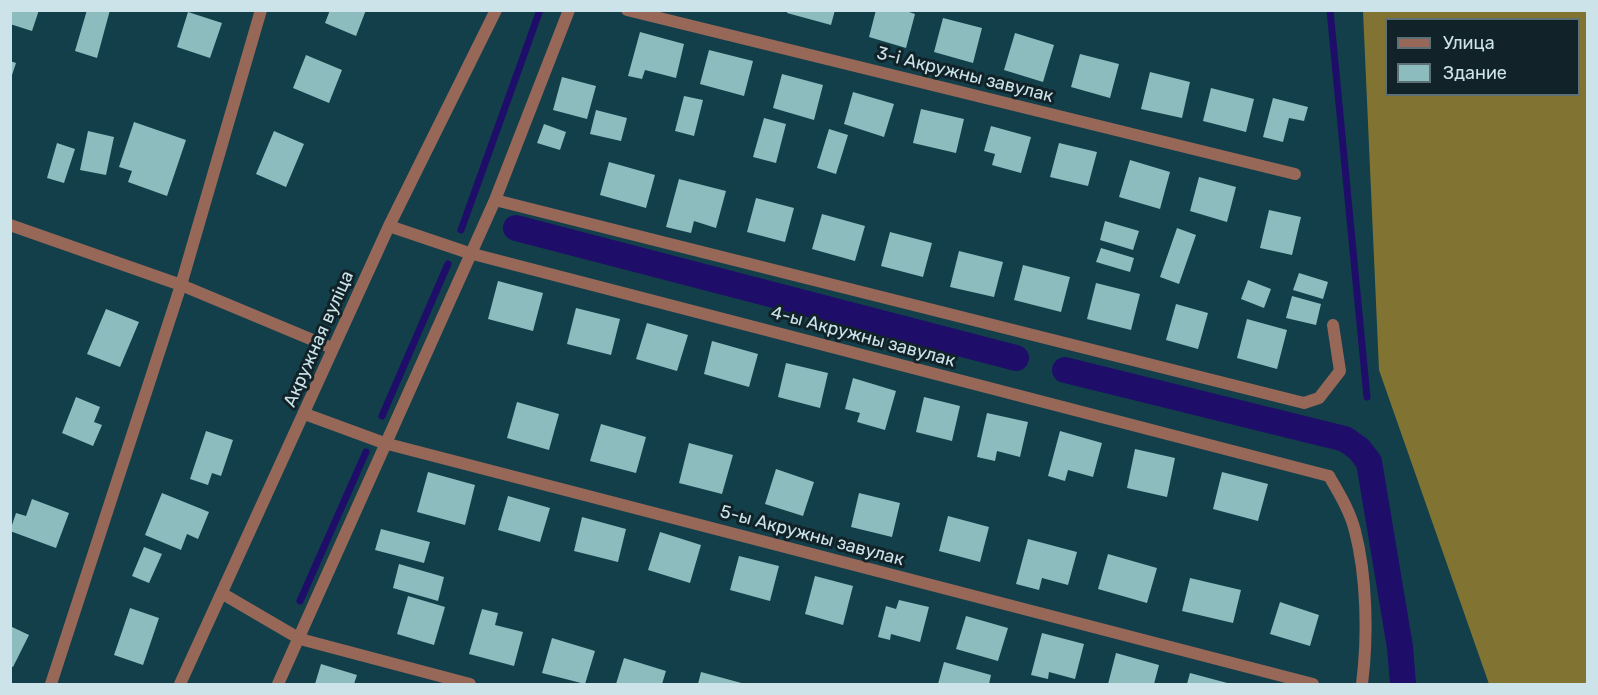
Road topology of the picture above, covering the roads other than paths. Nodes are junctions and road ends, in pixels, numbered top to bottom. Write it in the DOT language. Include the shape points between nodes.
graph roads {
  1 [pos="261,10"];
  2 [pos="496,10"];
  3 [pos="569,10"];
  4 [pos="627,10"];
  5 [pos="1295,174"];
  6 [pos="495,200"];
  7 [pos="10,225"];
  8 [pos="389,226"];
  9 [pos="469,254"];
  10 [pos="181,285"];
  11 [pos="1333,325"];
  12 [pos="332,348"];
  13 [pos="305,414"];
  14 [pos="384,443"];
  15 [pos="222,594"];
  16 [pos="300,639"];
  17 [pos="51,684"];
  18 [pos="180,684"];
  19 [pos="278,684"];
  20 [pos="470,684"];
  21 [pos="1312,684"];
  22 [pos="1362,684"];
  1 -- 10 [label="street"];
  2 -- 8 [label="street, Акружная вуліца"];
  3 -- 6 [label="street"];
  4 -- 5 [label="street, 3-і Акружны завулак"];
  6 -- 9 [label="street"];
  6 -- 11 [label="street" via="1304,403 1319,398 1340,371"];
  7 -- 10 [label="street"];
  8 -- 9 [label="street, 4-ы Акружны завулак"];
  8 -- 12 [label="street, Акружная вуліца"];
  9 -- 14 [label="street"];
  9 -- 22 [label="street, 4-ы Акружны завулак" via="1329,476 1355,531 1365,604"];
  10 -- 12 [label="street"];
  10 -- 17 [label="street"];
  12 -- 13 [label="street, Акружная вуліца"];
  13 -- 14 [label="street, 5-ы Акружны завулак"];
  13 -- 15 [label="street, Акружная вуліца"];
  14 -- 16 [label="street"];
  14 -- 21 [label="street, 5-ы Акружны завулак"];
  15 -- 16 [label="street"];
  15 -- 18 [label="street, Акружная вуліца"];
  16 -- 19 [label="street"];
  16 -- 20 [label="street"];
}
